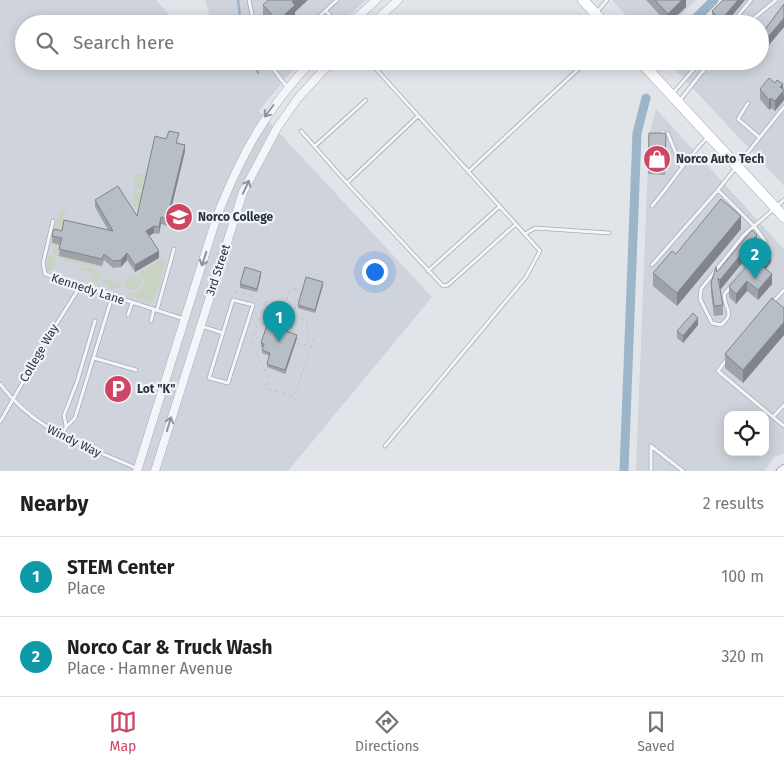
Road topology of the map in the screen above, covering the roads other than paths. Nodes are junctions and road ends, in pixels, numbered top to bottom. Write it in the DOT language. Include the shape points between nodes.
graph roads {
  1 [pos="249,0"];
  2 [pos="337,0"];
  3 [pos="376,0"];
  4 [pos="398,0"];
  5 [pos="583,0"];
  6 [pos="607,0"];
  7 [pos="751,0"];
  8 [pos="776,0"];
  9 [pos="326,11"];
  10 [pos="595,13"];
  11 [pos="252,15"];
  12 [pos="321,15"];
  13 [pos="330,15"];
  14 [pos="360,15"];
  15 [pos="382,15"];
  16 [pos="738,15"];
  17 [pos="758,15"];
  18 [pos="274,70"];
  19 [pos="304,70"];
  20 [pos="324,70"];
  21 [pos="376,70"];
  22 [pos="578,70"];
  23 [pos="648,70"];
  24 [pos="693,70"];
  25 [pos="700,70"];
  26 [pos="287,88"];
  27 [pos="671,95"];
  28 [pos="366,100"];
  29 [pos="748,103"];
  30 [pos="784,107"];
  31 [pos="418,116"];
  32 [pos="301,132"];
  33 [pos="662,132"];
  34 [pos="710,136"];
  35 [pos="760,137"];
  36 [pos="315,146"];
  37 [pos="737,165"];
  38 [pos="681,166"];
  39 [pos="468,172"];
  40 [pos="347,183"];
  41 [pos="718,190"];
  42 [pos="784,200"];
  43 [pos="500,206"];
  44 [pos="652,206"];
  45 [pos="776,207"];
  46 [pos="784,216"];
  47 [pos="53,221"];
  48 [pos="516,224"];
  49 [pos="754,226"];
  50 [pos="609,233"];
  51 [pos="525,234"];
  52 [pos="174,250"];
  53 [pos="652,265"];
  54 [pos="428,271"];
  55 [pos="82,288"];
  56 [pos="784,290"];
  57 [pos="112,297"];
  58 [pos="132,303"];
  59 [pos="772,303"];
  60 [pos="156,309"];
  61 [pos="128,315"];
  62 [pos="185,320"];
  63 [pos="95,321"];
  64 [pos="151,321"];
  65 [pos="200,325"];
  66 [pos="223,333"];
  67 [pos="730,355"];
  68 [pos="94,358"];
  69 [pos="136,370"];
  70 [pos="0,384"];
  71 [pos="13,400"];
  72 [pos="784,405"];
  73 [pos="773,418"];
  74 [pos="0,422"];
  75 [pos="66,426"];
  76 [pos="784,426"];
  77 [pos="61,437"];
  78 [pos="385,446"];
  79 [pos="784,468"];
  80 [pos="139,470"];
  81 [pos="155,471"];
  82 [pos="651,471"];
  83 [pos="683,471"];
  84 [pos="780,471"];
  1 -- 11 [label="lane"];
  2 -- 9 [label="lane"];
  3 -- 14 [label="street"];
  4 -- 15 [label="street"];
  5 -- 10 [label="main road"];
  6 -- 10 [label="lane"];
  7 -- 16 [label="lane"];
  8 -- 17 [label="lane"];
  9 -- 12 [label="lane"];
  9 -- 13 [label="lane"];
  18 -- 26 [label="lane"];
  19 -- 26 [label="street, 3rd Street"];
  65 -- 20 [label="street, 3rd Street, one-way" via="243,192 277,128"];
  21 -- 31 [label="lane"];
  22 -- 39 [label="lane"];
  23 -- 27 [label="main road"];
  24 -- 27 [label="lane"];
  25 -- 27 [label="lane"];
  26 -- 62 [label="street, 3rd Street, one-way" via="255,133 233,176"];
  27 -- 34 [label="main road"];
  28 -- 36 [label="lane"];
  29 -- 35 [label="lane" via="738,119"];
  30 -- 35 [label="lane"];
  31 -- 39 [label="lane"];
  31 -- 40 [label="lane"];
  32 -- 36 [label="lane"];
  33 -- 38 [label="lane" via="668,134"];
  34 -- 37 [label="main road"];
  34 -- 38 [label="lane"];
  35 -- 37 [label="lane"];
  36 -- 40 [label="lane"];
  37 -- 41 [label="lane"];
  37 -- 45 [label="main road"];
  38 -- 44 [label="lane" via="675,179"];
  39 -- 43 [label="lane"];
  40 -- 54 [label="lane"];
  41 -- 49 [label="lane"];
  41 -- 53 [label="lane"];
  42 -- 45 [label="lane"];
  43 -- 48 [label="lane"];
  43 -- 54 [label="lane"];
  45 -- 46 [label="main road"];
  45 -- 49 [label="lane"];
  47 -- 55 [label="lane, Kennedy Lane" via="42,269 45,274"];
  48 -- 51 [label="lane"];
  48 -- 54 [label="lane" via="448,285 443,286"];
  49 -- 49 [label="lane" via="765,243 728,288 725,300 729,318 716,325 704,310 701,289"];
  50 -- 51 [label="lane" via="535,228"];
  51 -- 78 [label="lane" via="540,251 526,277"];
  52 -- 60 [label="lane"];
  55 -- 57 [label="lane, Kennedy Lane"];
  55 -- 71 [label="lane, College Way" via="54,328"];
  56 -- 59 [label="lane"];
  57 -- 58 [label="lane, Kennedy Lane"];
  57 -- 68 [label="lane"];
  58 -- 60 [label="lane, Kennedy Lane"];
  58 -- 61 [label="lane"];
  60 -- 62 [label="lane, Kennedy Lane"];
  60 -- 64 [label="lane"];
  62 -- 80 [label="street, 3rd Street"];
  63 -- 75 [label="lane" via="64,415"];
  65 -- 66 [label="lane"];
  81 -- 65 [label="street, 3rd Street, one-way"];
  66 -- 66 [label="lane" via="209,378 228,383 253,305 233,300"];
  67 -- 73 [label="lane" via="718,371"];
  68 -- 69 [label="lane"];
  68 -- 75 [label="lane" via="74,418"];
  70 -- 71 [label="lane, Windy Way"];
  71 -- 74 [label="lane, College Way"];
  71 -- 77 [label="lane, Windy Way" via="32,418"];
  72 -- 73 [label="lane"];
  73 -- 76 [label="lane"];
  75 -- 77 [label="lane"];
  77 -- 80 [label="lane, Windy Way"];
  79 -- 84 [label="street"];
  82 -- 83 [label="lane" via="651,446"];
}
